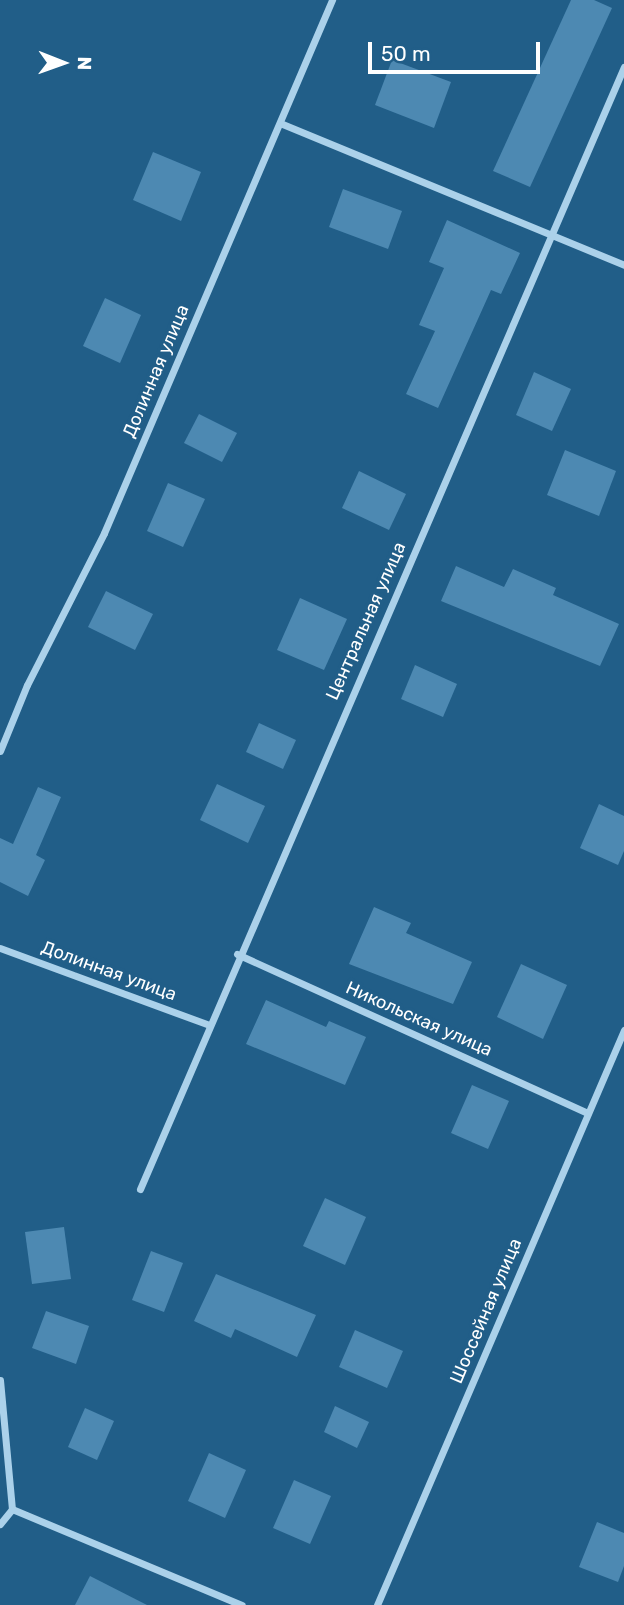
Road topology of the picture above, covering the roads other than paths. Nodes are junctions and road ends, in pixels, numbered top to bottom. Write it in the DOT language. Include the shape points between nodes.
graph roads {
  1 [pos="331,0"];
  2 [pos="624,67"];
  3 [pos="280,123"];
  4 [pos="552,233"];
  5 [pos="624,265"];
  6 [pos="0,751"];
  7 [pos="0,948"];
  8 [pos="237,954"];
  9 [pos="207,1024"];
  10 [pos="624,1030"];
  11 [pos="588,1113"];
  12 [pos="140,1189"];
  13 [pos="0,1380"];
  14 [pos="12,1508"];
  15 [pos="0,1524"];
  16 [pos="242,1605"];
  17 [pos="377,1605"];
  1 -- 3 [label="street, Долинная улица"];
  2 -- 4 [label="street, Центральная улица"];
  3 -- 4 [label="street"];
  3 -- 6 [label="street, Долинная улица" via="104,533 27,685"];
  4 -- 5 [label="street"];
  4 -- 8 [label="street, Центральная улица"];
  7 -- 9 [label="street, Долинная улица"];
  8 -- 9 [label="street, Центральная улица"];
  8 -- 11 [label="street, Никольская улица"];
  9 -- 12 [label="street, Центральная улица"];
  10 -- 11 [label="street, Шоссейная улица"];
  11 -- 17 [label="street, Шоссейная улица"];
  13 -- 14 [label="street"];
  14 -- 15 [label="street"];
  14 -- 16 [label="street"];
}
